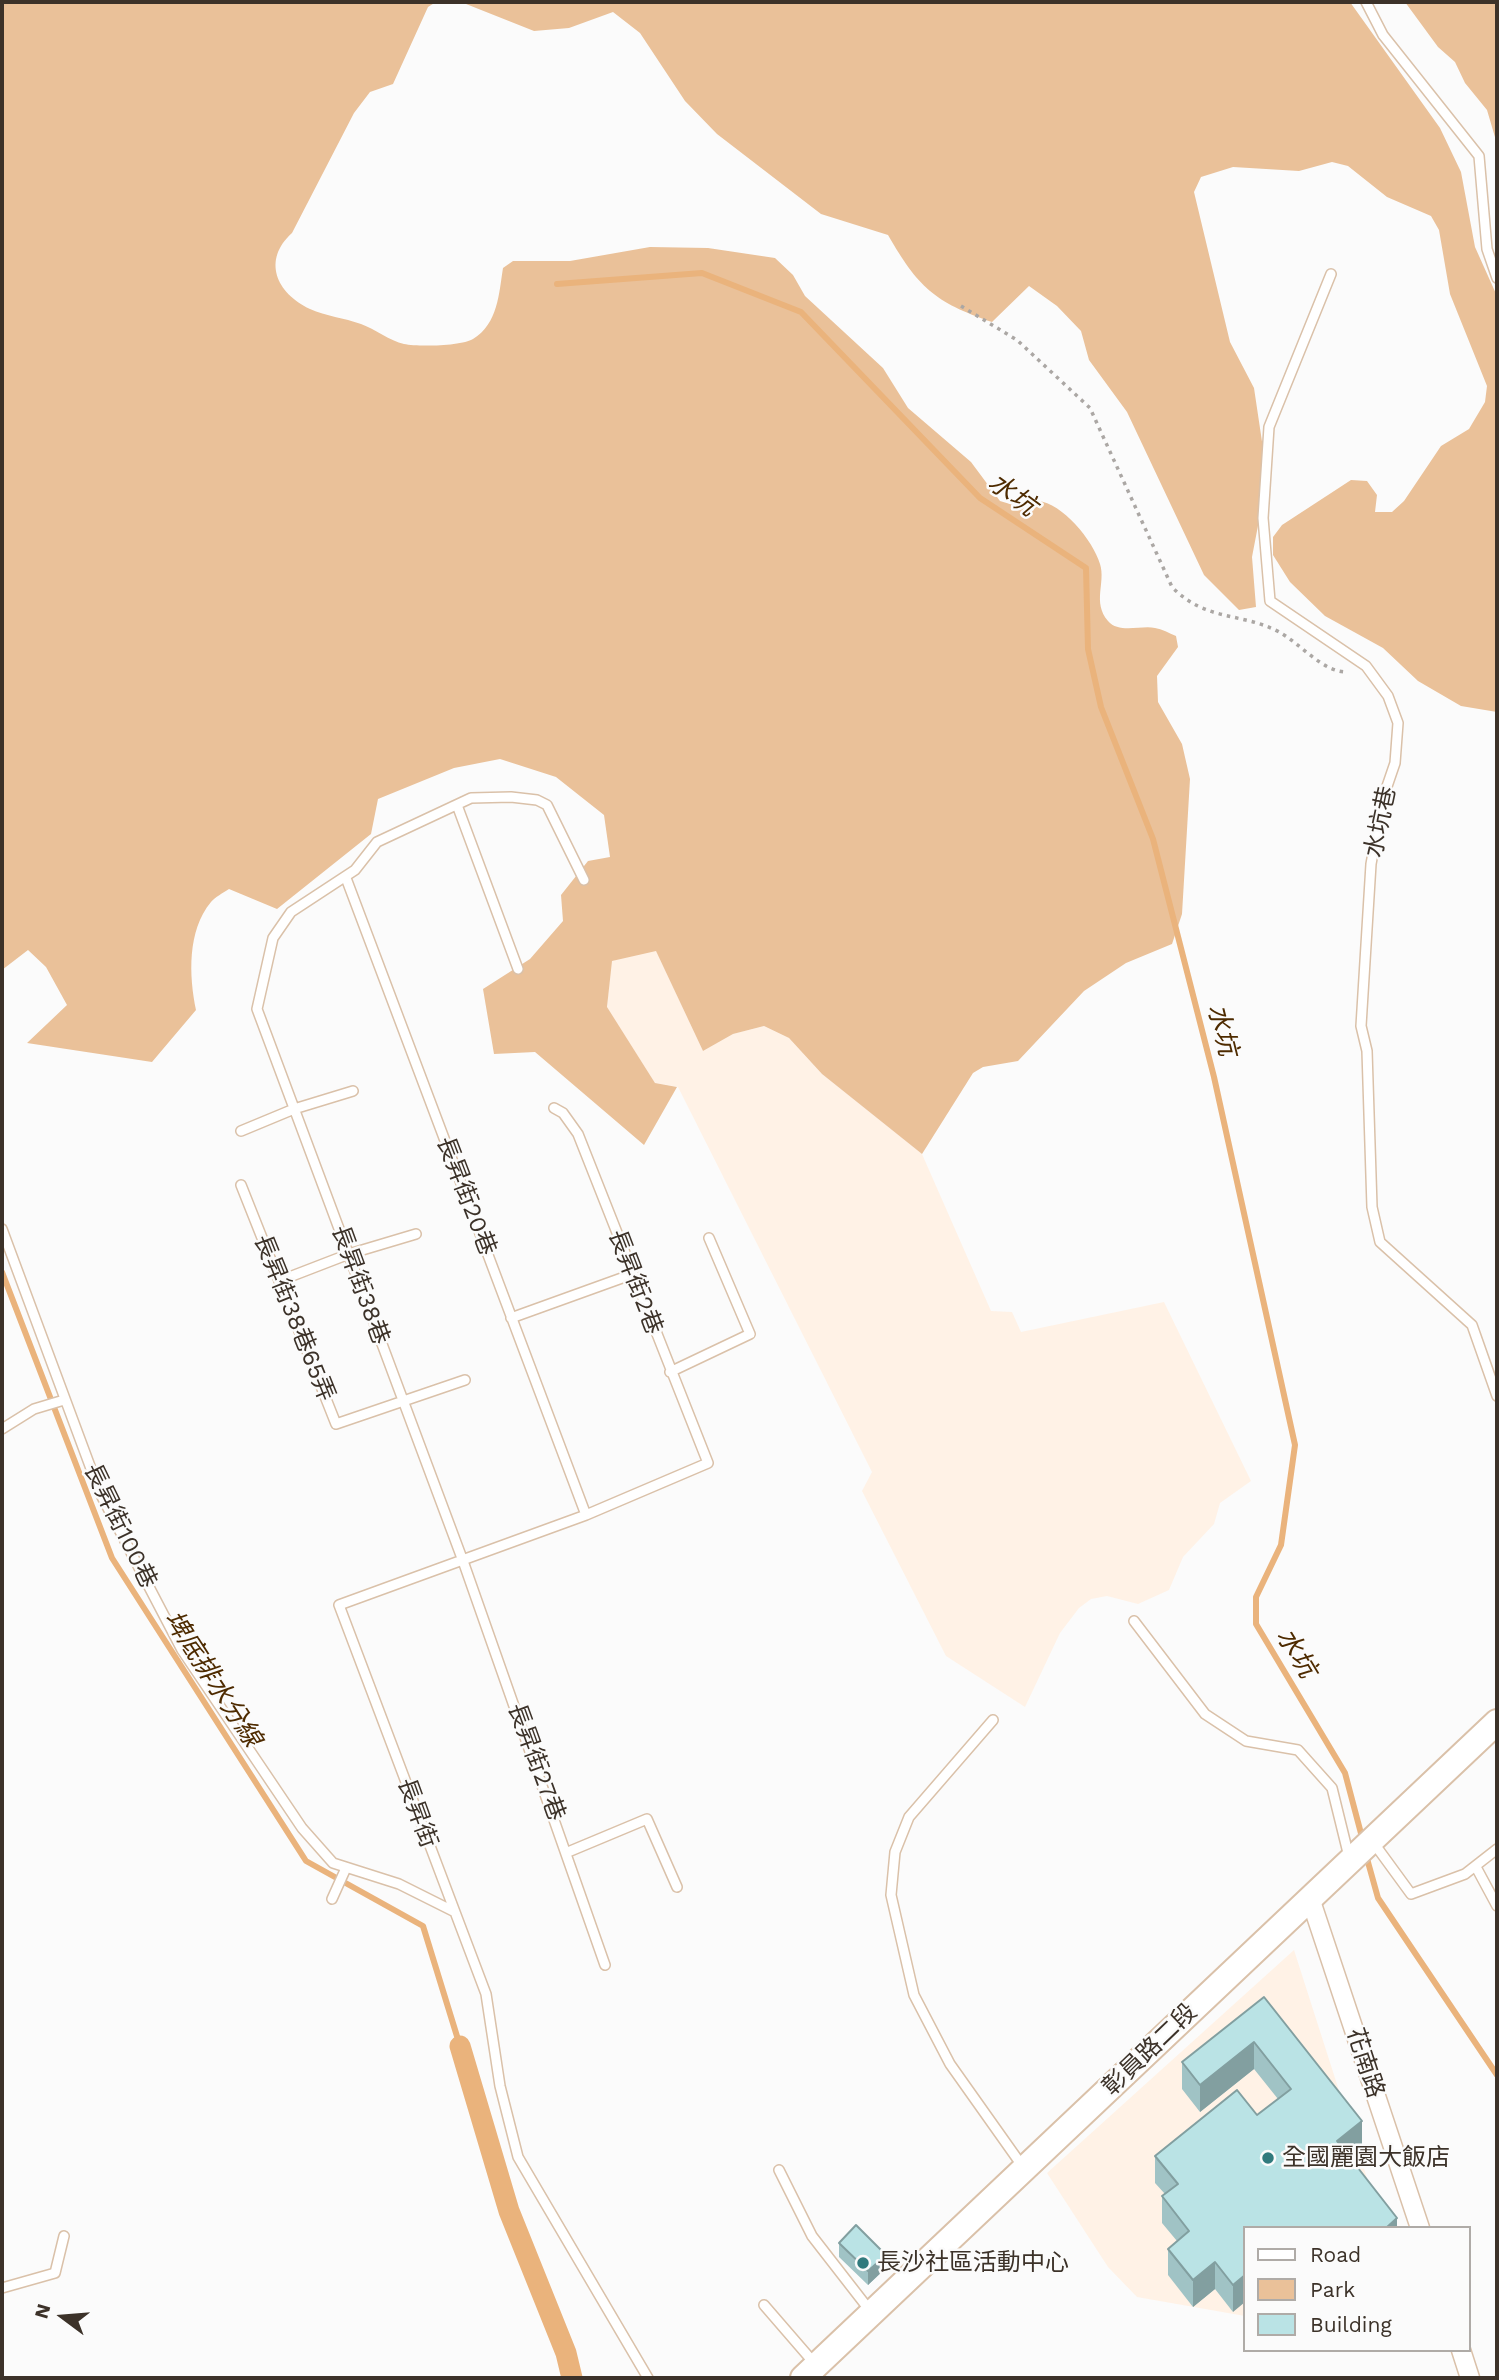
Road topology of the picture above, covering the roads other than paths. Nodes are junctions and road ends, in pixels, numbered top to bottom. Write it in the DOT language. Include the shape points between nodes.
graph roads {
  1 [pos="1366,2"];
  2 [pos="1331,274"];
  3 [pos="1497,278"];
  4 [pos="457,806"];
  5 [pos="346,878"];
  6 [pos="584,880"];
  7 [pos="517,969"];
  8 [pos="354,1091"];
  9 [pos="554,1108"];
  10 [pos="294,1109"];
  11 [pos="241,1131"];
  12 [pos="241,1185"];
  13 [pos="2,1229"];
  14 [pos="416,1234"];
  15 [pos="709,1238"];
  16 [pos="349,1254"];
  17 [pos="633,1274"];
  18 [pos="279,1281"];
  19 [pos="511,1318"];
  20 [pos="670,1372"];
  21 [pos="465,1380"];
  22 [pos="1497,1396"];
  23 [pos="64,1400"];
  24 [pos="403,1400"];
  25 [pos="2,1429"];
  26 [pos="708,1463"];
  27 [pos="586,1515"];
  28 [pos="463,1561"];
  29 [pos="1134,1621"];
  30 [pos="993,1720"];
  31 [pos="1497,1722"];
  32 [pos="1372,1840"];
  33 [pos="1497,1849"];
  34 [pos="568,1852"];
  35 [pos="1350,1861"];
  36 [pos="1476,1867"];
  37 [pos="346,1868"];
  38 [pos="677,1887"];
  39 [pos="1310,1898"];
  40 [pos="332,1899"];
  41 [pos="1497,1906"];
  42 [pos="453,1911"];
  43 [pos="605,1965"];
  44 [pos="1024,2170"];
  45 [pos="779,2171"];
  46 [pos="1419,2226"];
  47 [pos="64,2236"];
  48 [pos="2,2288"];
  49 [pos="764,2305"];
  50 [pos="873,2314"];
  51 [pos="1462,2352"];
  52 [pos="809,2372"];
  53 [pos="648,2378"];
  54 [pos="1470,2378"];
  1 -- 3 [label="lane" via="1383,35 1479,156 1487,249"];
  2 -- 22 [label="lane, 水坑巷" via="1269,427 1263,518 1269,601 1366,666 1388,696 1398,723 1395,763 1383,798 1371,864 1361,1026 1367,1051 1372,1207 1380,1242 1472,1325"];
  4 -- 5 [label="lane" via="377,842"];
  4 -- 6 [label="lane" via="471,798 510,797 547,805"];
  4 -- 7 [label="lane"];
  5 -- 10 [label="lane, 長昇街38巷" via="291,912 272,939 257,1009"];
  5 -- 19 [label="lane, 長昇街20巷"];
  8 -- 10 [label="lane"];
  9 -- 17 [label="lane, 長昇街2巷" via="578,1135"];
  10 -- 11 [label="lane"];
  10 -- 16 [label="lane, 長昇街38巷"];
  12 -- 18 [label="lane, 長昇街38巷65弄"];
  13 -- 23 [label="lane, 長昇街100巷"];
  14 -- 16 [label="lane"];
  15 -- 20 [label="lane" via="750,1334"];
  16 -- 18 [label="lane"];
  16 -- 24 [label="lane, 長昇街38巷"];
  17 -- 19 [label="lane"];
  17 -- 20 [label="lane, 長昇街2巷"];
  18 -- 24 [label="lane, 長昇街38巷65弄" via="336,1424"];
  19 -- 27 [label="lane, 長昇街20巷"];
  20 -- 26 [label="lane, 長昇街2巷"];
  21 -- 24 [label="lane"];
  23 -- 25 [label="lane" via="34,1409"];
  23 -- 37 [label="lane, 長昇街100巷" via="100,1493 182,1650 302,1828 332,1863"];
  24 -- 28 [label="lane, 長昇街38巷"];
  26 -- 27 [label="lane, 長昇街"];
  27 -- 28 [label="lane, 長昇街"];
  28 -- 34 [label="lane, 長昇街27巷"];
  28 -- 42 [label="lane, 長昇街" via="339,1605"];
  29 -- 35 [label="lane" via="1205,1714 1246,1741 1298,1750 1332,1788"];
  30 -- 44 [label="lane" via="909,1817 895,1852 891,1895 914,1995 950,2064"];
  31 -- 32 [label="main road, 彰員路二段"];
  32 -- 35 [label="main road, 彰員路二段"];
  32 -- 36 [label="lane" via="1411,1894"];
  33 -- 36 [label="lane"];
  34 -- 38 [label="lane" via="647,1819"];
  34 -- 43 [label="lane, 長昇街27巷"];
  35 -- 39 [label="main road, 彰員路二段"];
  36 -- 41 [label="lane"];
  37 -- 40 [label="lane"];
  37 -- 42 [label="lane, 長昇街100巷" via="399,1884"];
  39 -- 44 [label="main road, 彰員路二段"];
  39 -- 46 [label="street, 花南路"];
  42 -- 53 [label="lane, 長昇街" via="486,1994 500,2086 518,2158"];
  44 -- 50 [label="main road, 彰員路二段"];
  45 -- 50 [label="lane" via="812,2236"];
  47 -- 48 [label="lane" via="55,2273"];
  49 -- 52 [label="lane"];
  50 -- 52 [label="main road, 彰員路二段"];
  51 -- 54 [label="street"];
}
